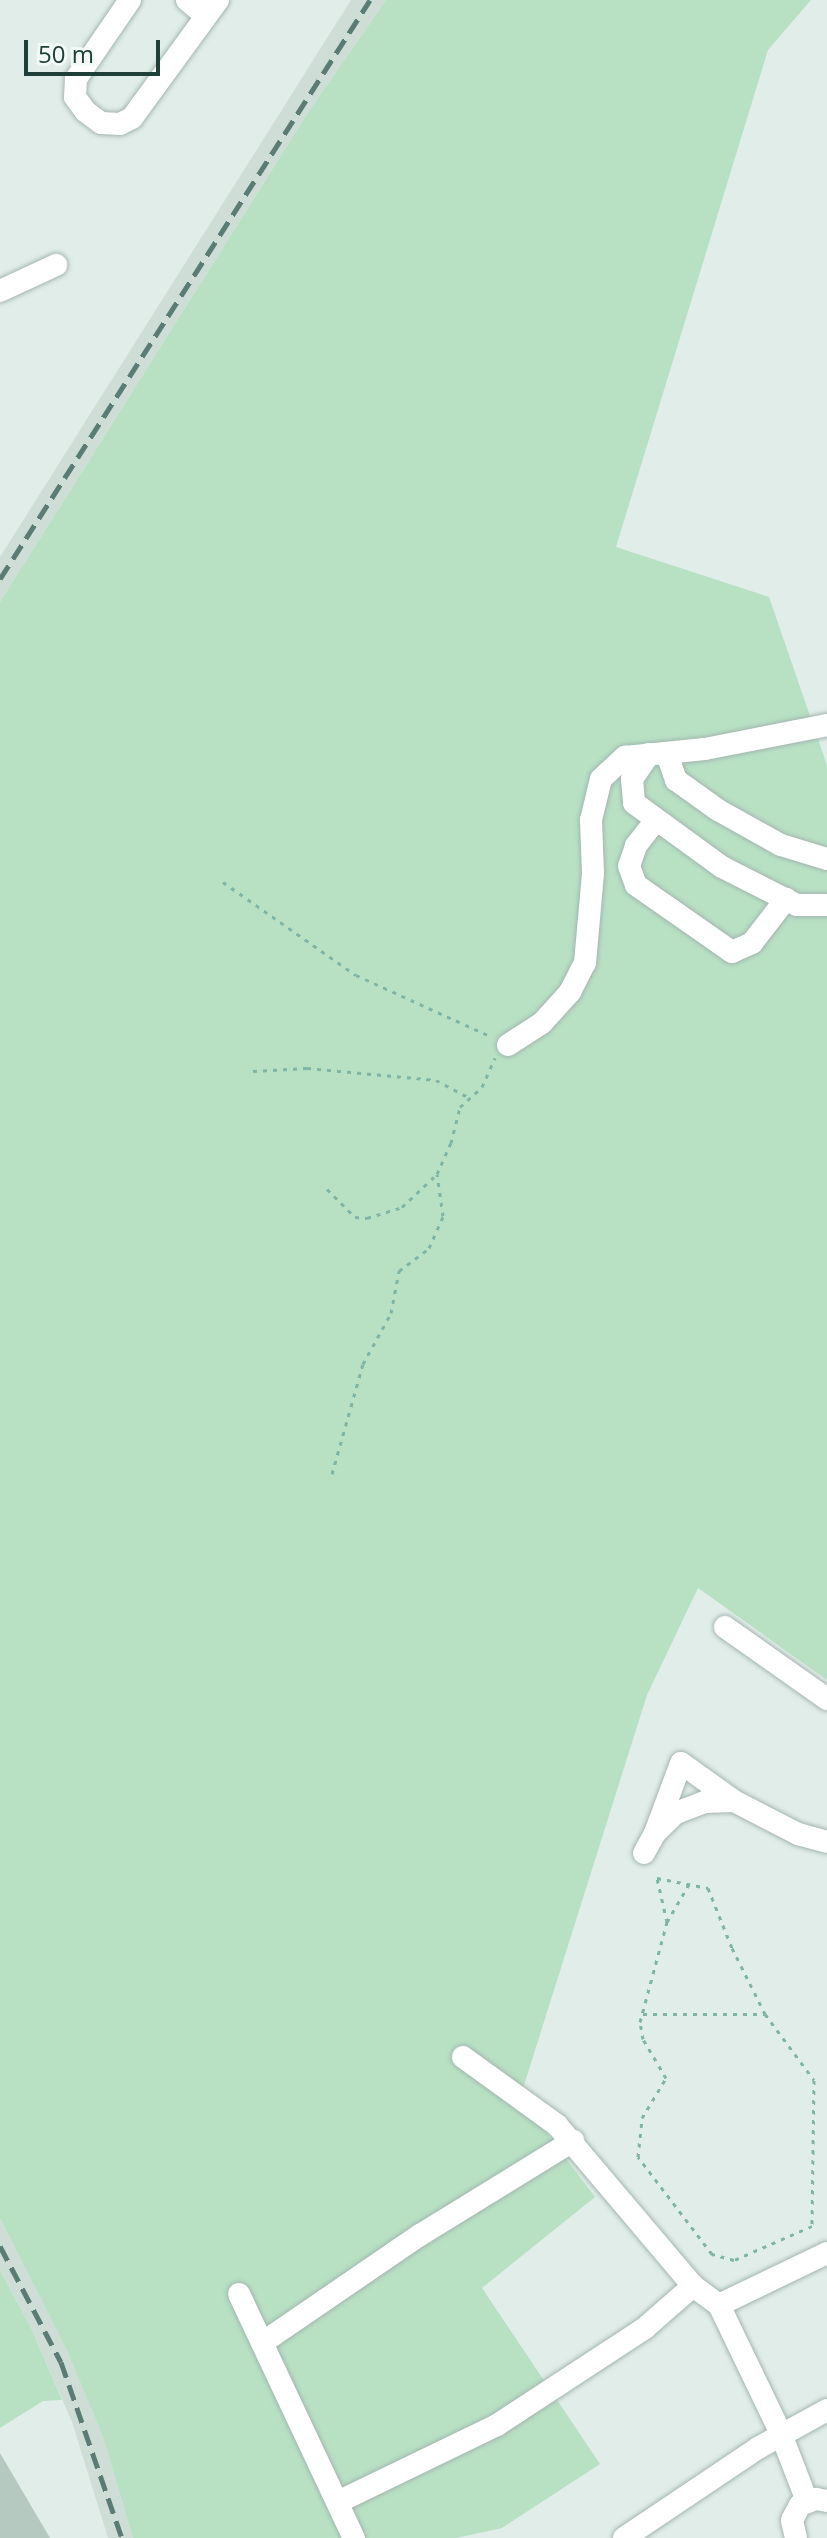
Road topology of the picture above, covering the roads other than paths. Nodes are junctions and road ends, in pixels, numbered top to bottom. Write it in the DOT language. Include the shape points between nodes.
graph roads {
  1 [pos="130,0"];
  2 [pos="187,0"];
  3 [pos="212,8"];
  4 [pos="56,265"];
  5 [pos="0,291"];
  6 [pos="827,725"];
  7 [pos="658,754"];
  8 [pos="656,820"];
  9 [pos="827,859"];
  10 [pos="786,899"];
  11 [pos="827,905"];
  12 [pos="508,1045"];
  13 [pos="725,1627"];
  14 [pos="827,1699"];
  15 [pos="734,1801"];
  16 [pos="827,1842"];
  17 [pos="463,2057"];
  18 [pos="573,2141"];
  19 [pos="827,2253"];
  20 [pos="693,2286"];
  21 [pos="239,2294"];
  22 [pos="719,2305"];
  23 [pos="262,2343"];
  24 [pos="827,2410"];
  25 [pos="781,2434"];
  26 [pos="817,2501"];
  27 [pos="338,2502"];
  28 [pos="354,2538"];
  29 [pos="624,2538"];
  30 [pos="796,2538"];
  1 -- 3 [label="street" via="76,79 75,97 101,123 120,124 132,118"];
  2 -- 3 [label="street"];
  4 -- 5 [label="street"];
  6 -- 7 [label="street"];
  7 -- 8 [label="street" via="632,779 634,803"];
  7 -- 9 [label="street" via="676,780 718,810 781,845"];
  7 -- 12 [label="street" via="625,757 601,779 591,820 593,873 585,963 570,992 542,1023"];
  8 -- 10 [label="street" via="722,867"];
  8 -- 10 [label="street" via="636,846 629,866 636,885 732,952 752,943"];
  10 -- 11 [label="street" via="797,905"];
  13 -- 14 [label="street"];
  15 -- 15 [label="street" via="705,1802 676,1813 650,1843 681,1763"];
  15 -- 16 [label="street" via="798,1834"];
  17 -- 18 [label="street" via="538,2108"];
  18 -- 20 [label="street"];
  18 -- 23 [label="street" via="420,2235"];
  19 -- 22 [label="street"];
  20 -- 22 [label="street"];
  20 -- 27 [label="street" via="645,2328 497,2425"];
  21 -- 23 [label="street"];
  22 -- 25 [label="street"];
  23 -- 27 [label="street"];
  24 -- 25 [label="street"];
  25 -- 26 [label="street"];
  25 -- 29 [label="street"];
  26 -- 30 [label="street" via="795,2512"];
  27 -- 28 [label="street"];
}
